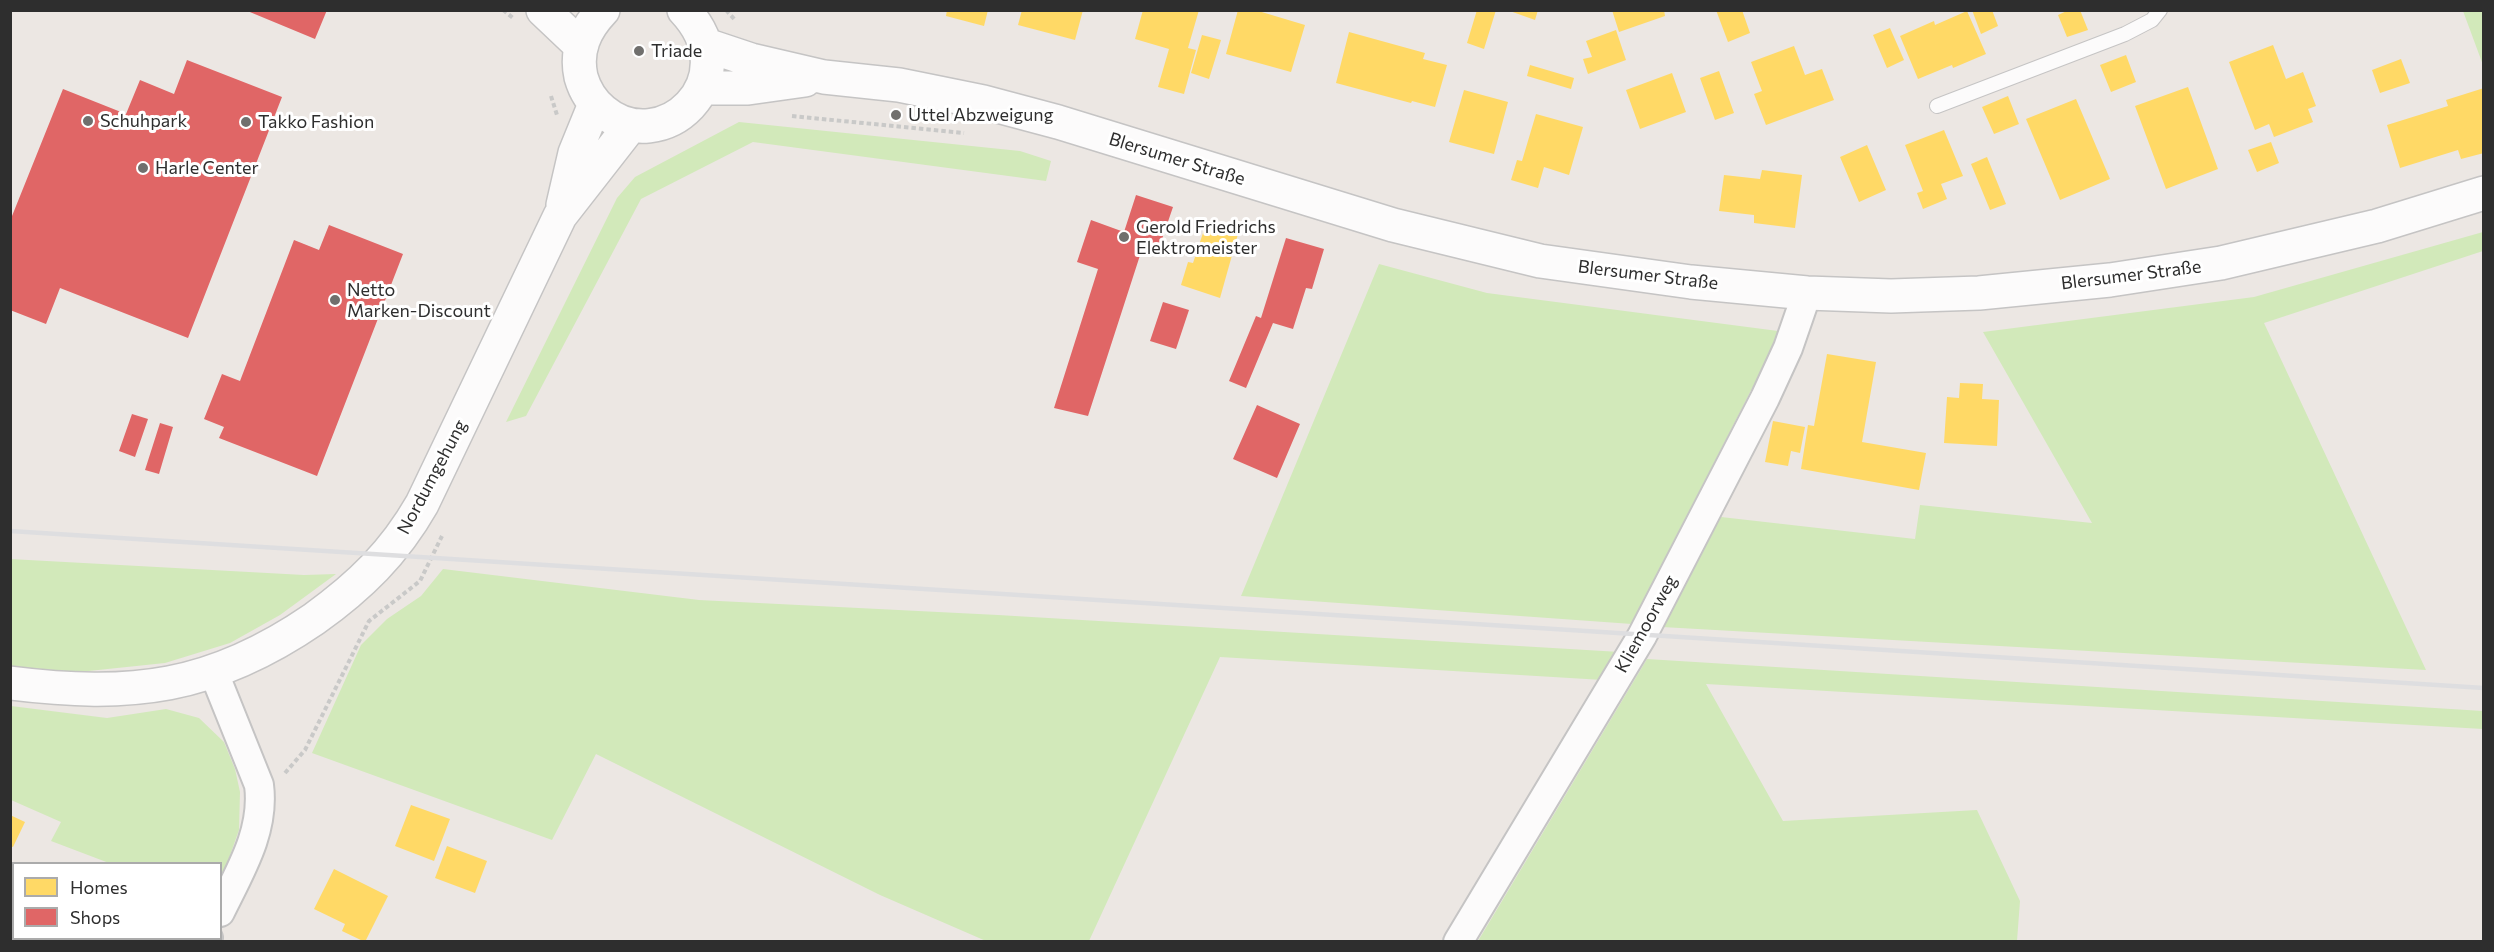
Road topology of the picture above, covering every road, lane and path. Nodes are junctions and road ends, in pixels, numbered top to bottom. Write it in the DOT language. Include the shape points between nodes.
graph roads {
  1 [pos="543,10"];
  2 [pos="684,10"];
  3 [pos="2160,10"];
  4 [pos="603,11"];
  5 [pos="706,45"];
  6 [pos="581,46"];
  7 [pos="824,77"];
  8 [pos="703,88"];
  9 [pos="595,104"];
  10 [pos="1937,106"];
  11 [pos="632,125"];
  12 [pos="2484,193"];
  13 [pos="560,216"];
  14 [pos="1807,293"];
  15 [pos="214,673"];
  16 [pos="10,683"];
  17 [pos="222,908"];
  18 [pos="1458,942"];
  1 -- 6 [label="main road"];
  2 -- 5 [label="main road" via="698,25"];
  3 -- 10 [label="lane" via="2152,20 2125,34"];
  4 -- 6 [label="main road" via="588,27"];
  5 -- 7 [label="main road, Blersumer Straße"];
  5 -- 8 [label="main road" via="709,69"];
  6 -- 9 [label="main road" via="579,66 584,87"];
  7 -- 8 [label="main road, Blersumer Straße" via="748,88"];
  7 -- 14 [label="main road, Blersumer Straße" via="899,85 983,102 1393,225 1540,261"];
  8 -- 11 [label="main road" via="674,118 653,125"];
  9 -- 11 [label="main road" via="611,118"];
  9 -- 13 [label="main road, Nordumgehung" via="575,153"];
  11 -- 13 [label="main road, Nordumgehung"];
  12 -- 14 [label="main road, Blersumer Straße" via="2377,226 2232,261 2132,277 1979,293"];
  13 -- 15 [label="main road, Nordumgehung" via="406,531 365,579 323,612 279,642"];
  14 -- 18 [label="street, Kliemoorweg" via="1765,398 1641,636"];
  15 -- 16 [label="main road, Nordumgehung" via="162,686 104,690"];
  15 -- 17 [label="street" via="259,785 261,802 258,827"];
}
